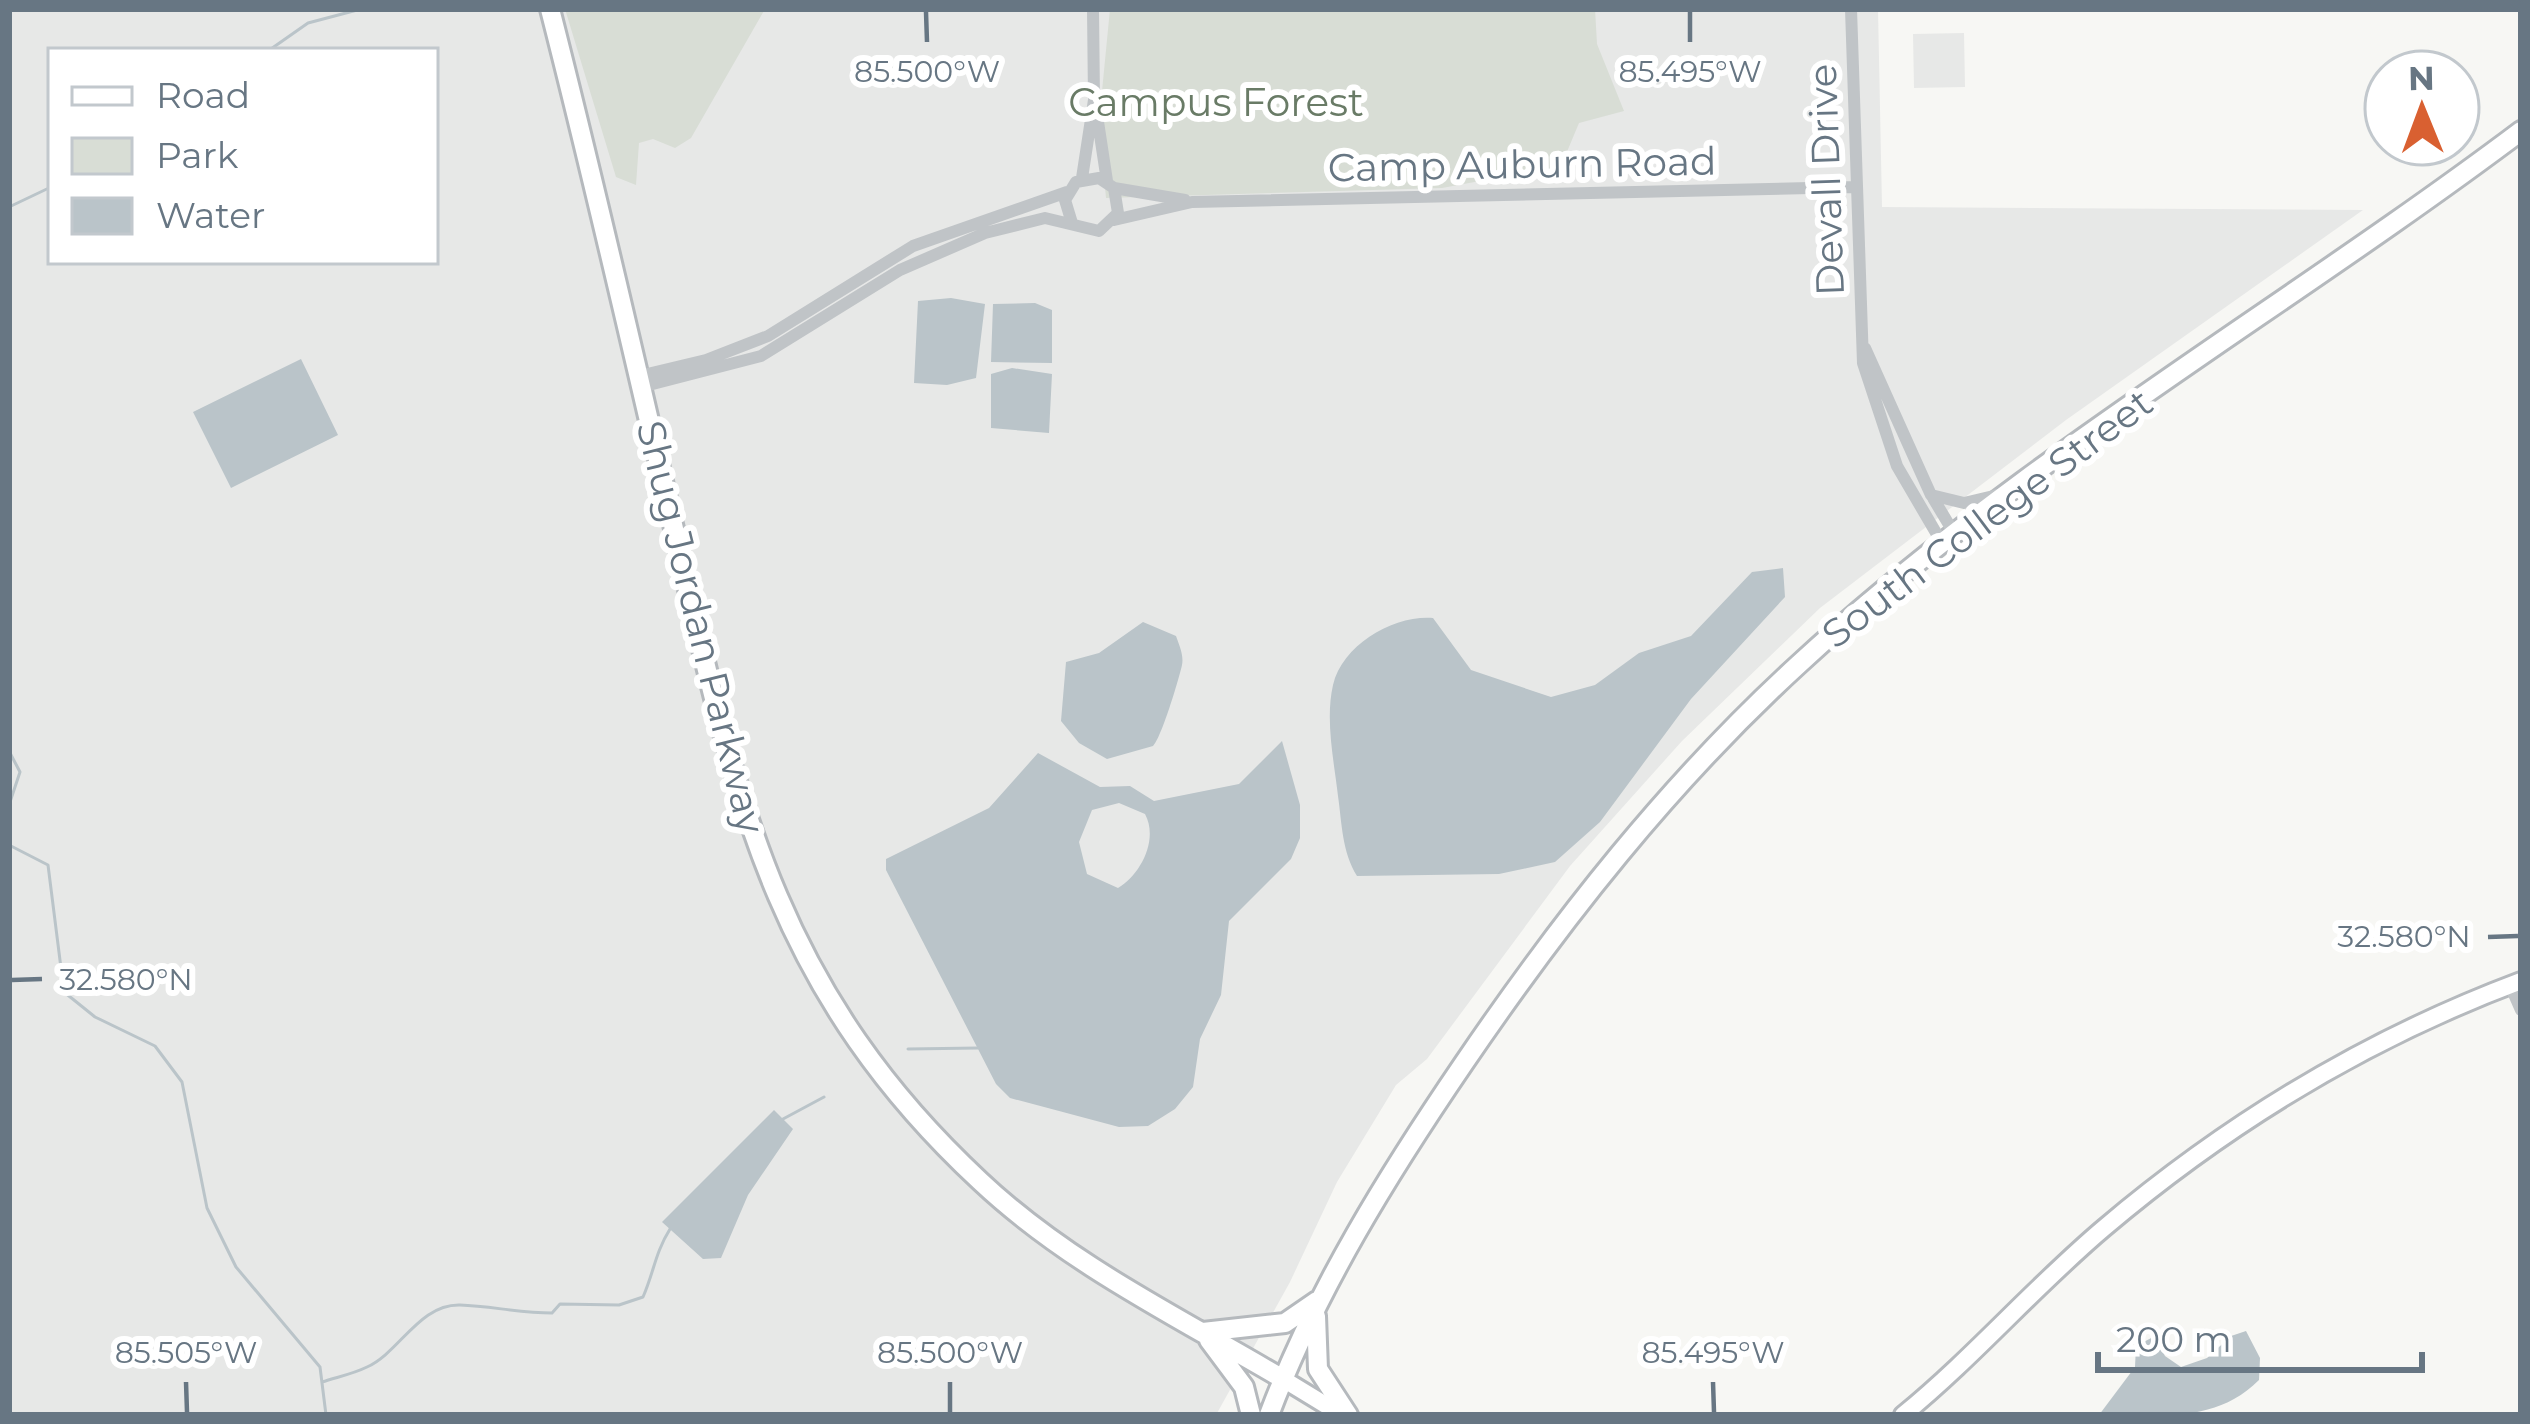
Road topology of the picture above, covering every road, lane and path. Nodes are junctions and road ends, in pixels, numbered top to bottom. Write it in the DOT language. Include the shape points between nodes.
graph roads {
  1 [pos="550,9"];
  2 [pos="1093,9"];
  3 [pos="1851,9"];
  4 [pos="1094,100"];
  5 [pos="2521,130"];
  6 [pos="1082,178"];
  7 [pos="1111,185"];
  8 [pos="1854,187"];
  9 [pos="1067,192"];
  10 [pos="1192,202"];
  11 [pos="1114,220"];
  12 [pos="1072,224"];
  13 [pos="1865,348"];
  14 [pos="640,381"];
  15 [pos="2009,492"];
  16 [pos="1931,495"];
  17 [pos="1948,538"];
  18 [pos="2516,983"];
  19 [pos="2521,1010"];
  20 [pos="1320,1303"];
  21 [pos="1203,1332"];
  22 [pos="1283,1379"];
  23 [pos="1251,1415"];
  24 [pos="1268,1415"];
  25 [pos="1345,1415"];
  26 [pos="1903,1415"];
  1 -- 14 [label="main road, Shug Jordan Parkway"];
  2 -- 4 [label="street"];
  3 -- 8 [label="street, Devall Drive"];
  4 -- 6 [label="street"];
  4 -- 7 [label="street"];
  5 -- 15 [label="main road, South College Street"];
  6 -- 7 [label="street"];
  6 -- 9 [label="street"];
  7 -- 10 [label="street, Camp Auburn Road"];
  7 -- 11 [label="street" via="1120,204"];
  8 -- 10 [label="street, Camp Auburn Road"];
  8 -- 13 [label="street, Devall Drive"];
  9 -- 12 [label="street"];
  9 -- 14 [label="street" via="913,246 768,336"];
  10 -- 11 [label="street, Camp Auburn Road"];
  11 -- 12 [label="street" via="1099,231"];
  12 -- 14 [label="street" via="1030,220 985,233 900,270 761,356"];
  13 -- 16 [label="street"];
  13 -- 17 [label="street" via="1867,381 1897,466"];
  14 -- 21 [label="main road, Shug Jordan Parkway" via="740,802 767,881 825,993 884,1077 980,1181 1048,1238"];
  15 -- 16 [label="street" via="1964,503"];
  15 -- 17 [label="main road, South College Street"];
  16 -- 17 [label="street"];
  17 -- 20 [label="main road, South College Street" via="1800,662 1612,863 1532,962 1412,1137"];
  18 -- 19 [label="street"];
  18 -- 26 [label="main road" via="2353,1058 2222,1137 2101,1231"];
  20 -- 21 [label="main road" via="1285,1323"];
  20 -- 22 [label="main road, South College Street"];
  20 -- 25 [label="main road" via="1316,1362"];
  21 -- 22 [label="main road, Shug Jordan Parkway"];
  21 -- 23 [label="main road" via="1244,1387"];
  22 -- 24 [label="main road, South College Street"];
  22 -- 25 [label="main road"];
}
